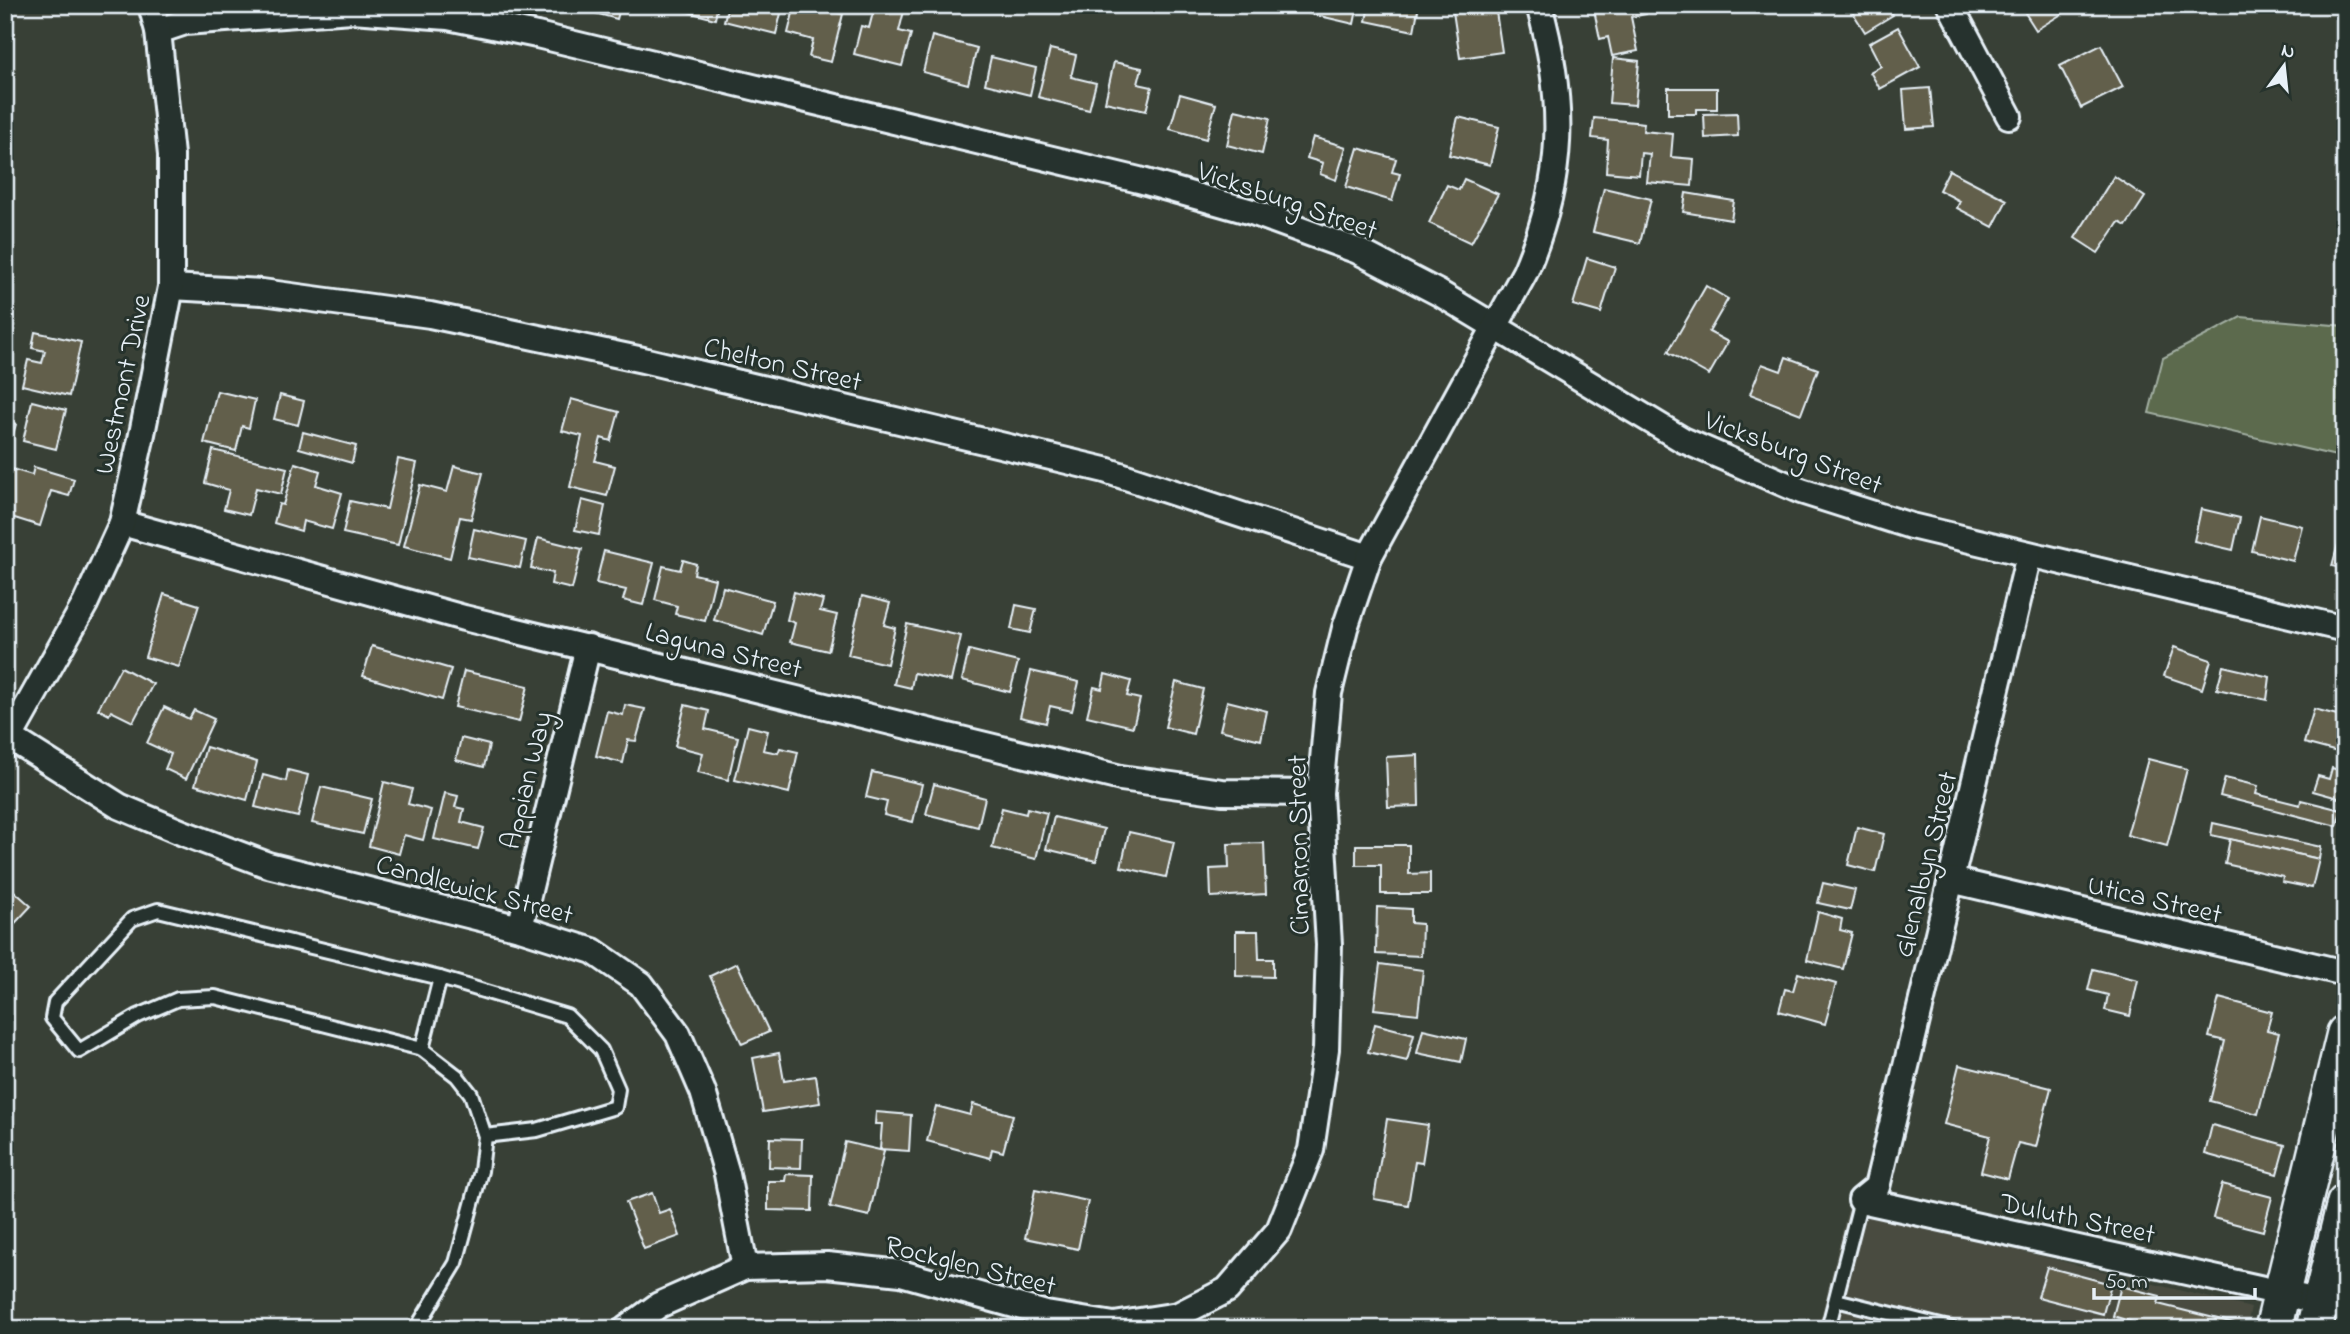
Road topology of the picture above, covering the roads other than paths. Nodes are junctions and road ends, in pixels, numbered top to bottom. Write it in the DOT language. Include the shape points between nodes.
graph roads {
  1 [pos="151,5"];
  2 [pos="1539,5"];
  3 [pos="1950,5"];
  4 [pos="158,31"];
  5 [pos="2009,116"];
  6 [pos="171,286"];
  7 [pos="1495,327"];
  8 [pos="122,523"];
  9 [pos="2029,555"];
  10 [pos="1369,557"];
  11 [pos="2345,629"];
  12 [pos="588,647"];
  13 [pos="8,742"];
  14 [pos="1320,793"];
  15 [pos="1951,880"];
  16 [pos="520,928"];
  17 [pos="2345,973"];
  18 [pos="440,978"];
  19 [pos="2345,1033"];
  20 [pos="422,1049"];
  21 [pos="485,1136"];
  22 [pos="1869,1194"];
  23 [pos="2345,1203"];
  24 [pos="745,1267"];
  25 [pos="2281,1291"];
  26 [pos="1836,1300"];
  27 [pos="2326,1312"];
  28 [pos="1149,1320"];
  29 [pos="1933,1326"];
  30 [pos="416,1329"];
  31 [pos="626,1329"];
  32 [pos="1828,1329"];
  33 [pos="1953,1329"];
  34 [pos="2273,1329"];
  1 -- 4 [label="street, Westmont Drive"];
  2 -- 7 [label="street, Cimarron Street" via="1559,130 1554,188 1541,234"];
  3 -- 5 [label="street"];
  4 -- 6 [label="street, Westmont Drive" via="171,155"];
  4 -- 7 [label="street, Vicksburg Street" via="185,22 352,10 448,17 537,35 1139,180 1252,212 1358,251"];
  6 -- 8 [label="street, Westmont Drive"];
  6 -- 10 [label="street, Chelton Street" via="262,292 430,315 643,360 1105,470"];
  7 -- 9 [label="street, Vicksburg Street" via="1683,440 1789,486 1910,526"];
  7 -- 10 [label="street, Cimarron Street"];
  8 -- 12 [label="street, Laguna Street" via="464,618"];
  8 -- 13 [label="street, Westmont Drive" via="85,604"];
  9 -- 11 [label="street, Vicksburg Street"];
  9 -- 15 [label="street, Glenalbyn Street"];
  10 -- 14 [label="street, Cimarron Street" via="1329,693"];
  12 -- 14 [label="street, Laguna Street" via="1121,778 1222,792"];
  12 -- 16 [label="street, Appian Way"];
  13 -- 16 [label="street, Candlewick Street" via="119,806 268,865"];
  14 -- 28 [label="street, Cimarron Street" via="1329,945 1326,1049 1311,1150 1279,1230 1227,1290 1178,1315"];
  15 -- 17 [label="street, Utica Street"];
  15 -- 22 [label="street, Glenalbyn Street"];
  16 -- 24 [label="street, Candlewick Street" via="593,951 641,984 678,1034 703,1092 727,1174"];
  18 -- 20 [label="lane"];
  18 -- 20 [label="lane" via="158,910 132,919 55,1002 52,1018 79,1051 138,1016 178,999 215,997"];
  18 -- 21 [label="lane" via="567,1016 601,1050 618,1089 615,1107 537,1130"];
  19 -- 25 [label="main road"];
  20 -- 21 [label="lane" via="457,1076 471,1094"];
  21 -- 30 [label="lane" via="460,1252"];
  22 -- 25 [label="street, Duluth Street"];
  22 -- 26 [label="lane"];
  23 -- 27 [label="main road"];
  24 -- 28 [label="street, Rockglen Street" via="827,1265 901,1273 1046,1314 1114,1325"];
  24 -- 31 [label="street, Rockglen Street" via="659,1305"];
  25 -- 27 [label="street, Duluth Street"];
  25 -- 34 [label="main road"];
  26 -- 29 [label="lane"];
  26 -- 32 [label="lane"];
  29 -- 33 [label="lane"];
}
